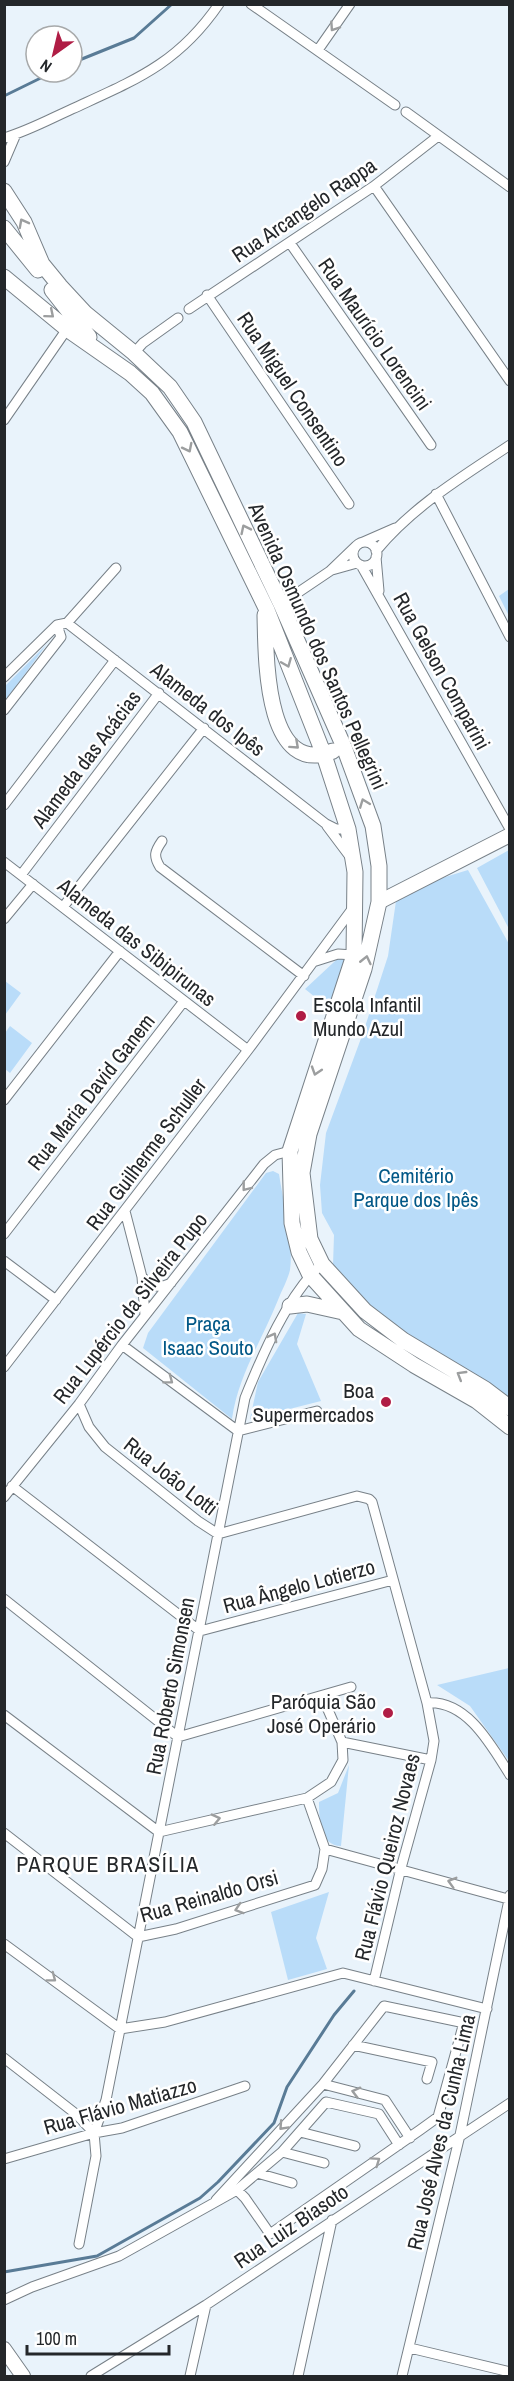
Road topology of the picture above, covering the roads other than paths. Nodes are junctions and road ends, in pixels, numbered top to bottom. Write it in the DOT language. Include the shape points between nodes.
graph roads {
  1 [pos="219,4"];
  2 [pos="251,4"];
  3 [pos="350,4"];
  4 [pos="318,50"];
  5 [pos="395,105"];
  6 [pos="406,112"];
  7 [pos="16,134"];
  8 [pos="437,137"];
  9 [pos="4,138"];
  10 [pos="4,162"];
  11 [pos="374,186"];
  12 [pos="510,187"];
  13 [pos="4,191"];
  14 [pos="4,228"];
  15 [pos="290,243"];
  16 [pos="29,257"];
  17 [pos="4,277"];
  18 [pos="60,286"];
  19 [pos="207,295"];
  20 [pos="189,309"];
  21 [pos="178,318"];
  22 [pos="67,329"];
  23 [pos="134,353"];
  24 [pos="114,362"];
  25 [pos="510,381"];
  26 [pos="4,420"];
  27 [pos="432,445"];
  28 [pos="510,445"];
  29 [pos="436,494"];
  30 [pos="349,504"];
  31 [pos="395,528"];
  32 [pos="359,544"];
  33 [pos="376,554"];
  34 [pos="359,564"];
  35 [pos="116,568"];
  36 [pos="330,571"];
  37 [pos="379,594"];
  38 [pos="274,607"];
  39 [pos="62,624"];
  40 [pos="510,637"];
  41 [pos="115,660"];
  42 [pos="4,677"];
  43 [pos="159,693"];
  44 [pos="4,710"];
  45 [pos="204,728"];
  46 [pos="345,747"];
  47 [pos="324,755"];
  48 [pos="4,805"];
  49 [pos="326,824"];
  50 [pos="373,826"];
  51 [pos="348,829"];
  52 [pos="510,829"];
  53 [pos="510,835"];
  54 [pos="162,841"];
  55 [pos="4,862"];
  56 [pos="355,868"];
  57 [pos="21,875"];
  58 [pos="33,884"];
  59 [pos="379,902"];
  60 [pos="356,904"];
  61 [pos="63,907"];
  62 [pos="4,919"];
  63 [pos="120,951"];
  64 [pos="354,955"];
  65 [pos="316,961"];
  66 [pos="304,976"];
  67 [pos="184,1001"];
  68 [pos="248,1050"];
  69 [pos="4,1100"];
  70 [pos="290,1151"];
  71 [pos="302,1177"];
  72 [pos="125,1211"];
  73 [pos="4,1234"];
  74 [pos="4,1261"];
  75 [pos="322,1264"];
  76 [pos="310,1275"];
  77 [pos="142,1277"];
  78 [pos="171,1282"];
  79 [pos="56,1300"];
  80 [pos="290,1306"];
  81 [pos="343,1312"];
  82 [pos="145,1315"];
  83 [pos="122,1345"];
  84 [pos="4,1367"];
  85 [pos="79,1404"];
  86 [pos="510,1408"];
  87 [pos="317,1411"];
  88 [pos="510,1427"];
  89 [pos="238,1431"];
  90 [pos="12,1486"];
  91 [pos="4,1497"];
  92 [pos="369,1499"];
  93 [pos="218,1534"];
  94 [pos="393,1580"];
  95 [pos="4,1599"];
  96 [pos="200,1631"];
  97 [pos="351,1687"];
  98 [pos="322,1696"];
  99 [pos="427,1703"];
  100 [pos="4,1715"];
  101 [pos="178,1737"];
  102 [pos="342,1742"];
  103 [pos="431,1760"];
  104 [pos="510,1775"];
  105 [pos="307,1798"];
  106 [pos="159,1832"];
  107 [pos="4,1833"];
  108 [pos="325,1849"];
  109 [pos="401,1868"];
  110 [pos="509,1897"];
  111 [pos="138,1937"];
  112 [pos="4,1944"];
  113 [pos="374,1982"];
  114 [pos="487,2009"];
  115 [pos="120,2029"];
  116 [pos="354,2045"];
  117 [pos="4,2058"];
  118 [pos="426,2079"];
  119 [pos="323,2084"];
  120 [pos="245,2086"];
  121 [pos="326,2102"];
  122 [pos="510,2103"];
  123 [pos="300,2132"];
  124 [pos="94,2133"];
  125 [pos="460,2135"];
  126 [pos="410,2138"];
  127 [pos="399,2145"];
  128 [pos="355,2146"];
  129 [pos="282,2152"];
  130 [pos="4,2159"];
  131 [pos="324,2163"];
  132 [pos="257,2173"];
  133 [pos="292,2183"];
  134 [pos="237,2190"];
  135 [pos="216,2200"];
  136 [pos="332,2220"];
  137 [pos="79,2244"];
  138 [pos="4,2294"];
  139 [pos="18,2294"];
  140 [pos="4,2300"];
  141 [pos="206,2305"];
  142 [pos="410,2348"];
  143 [pos="4,2349"];
  144 [pos="510,2360"];
  145 [pos="507,2373"];
  146 [pos="23,2376"];
  147 [pos="91,2376"];
  148 [pos="190,2376"];
  149 [pos="298,2376"];
  150 [pos="402,2376"];
  1 -- 7 [label="street" via="203,28 181,49 143,76"];
  2 -- 4 [label="street"];
  3 -- 4 [label="street, one-way"];
  4 -- 5 [label="street"];
  6 -- 8 [label="street"];
  7 -- 9 [label="street"];
  7 -- 10 [label="street"];
  8 -- 11 [label="street, Rua Arcangelo Rappa"];
  8 -- 12 [label="street"];
  11 -- 15 [label="street, Rua Arcangelo Rappa"];
  11 -- 25 [label="street"];
  18 -- 13 [label="main road, Avenida Osmundo dos Santos Pellegrini, one-way" via="42,264 24,222"];
  14 -- 16 [label="main road"];
  15 -- 19 [label="street, Rua Arcangelo Rappa"];
  15 -- 27 [label="street, Rua Maurício Lorencini"];
  16 -- 18 [label="main road, Avenida Osmundo dos Santos Pellegrini"];
  16 -- 24 [label="main road, Avenida Osmundo dos Santos Pellegrini" via="75,322"];
  17 -- 22 [label="main road, Avenida Osmundo dos Santos Pellegrini, one-way"];
  18 -- 23 [label="main road, Avenida Osmundo dos Santos Pellegrini" via="85,313"];
  19 -- 20 [label="street, Rua Arcangelo Rappa"];
  19 -- 30 [label="street, Rua Miguel Consentino"];
  21 -- 23 [label="street"];
  22 -- 24 [label="main road, Avenida Osmundo dos Santos Pellegrini"];
  22 -- 26 [label="street"];
  38 -- 23 [label="main road, Avenida Osmundo dos Santos Pellegrini, one-way" via="194,422 170,387"];
  24 -- 38 [label="main road, Avenida Osmundo dos Santos Pellegrini, one-way" via="152,393 180,432"];
  28 -- 29 [label="street"];
  29 -- 31 [label="street"];
  29 -- 40 [label="street"];
  31 -- 32 [label="street"];
  31 -- 33 [label="street"];
  32 -- 33 [label="street" via="370,543"];
  32 -- 34 [label="street" via="352,552"];
  32 -- 36 [label="street"];
  33 -- 34 [label="street" via="372,563"];
  33 -- 37 [label="street, Rua Gelson Comparini"];
  34 -- 36 [label="street"];
  34 -- 37 [label="street, Rua Gelson Comparini"];
  35 -- 39 [label="street"];
  36 -- 38 [label="street"];
  37 -- 52 [label="street, Rua Gelson Comparini"];
  38 -- 46 [label="main road, Avenida Osmundo dos Santos Pellegrini"];
  38 -- 47 [label="main road, Avenida Osmundo dos Santos Pellegrini, one-way"];
  38 -- 47 [label="main road, one-way" via="266,671 270,698 289,741 311,755"];
  39 -- 41 [label="street, Alameda dos Ipês"];
  39 -- 42 [label="street"];
  39 -- 44 [label="street" via="61,637"];
  41 -- 43 [label="street, Alameda dos Ipês"];
  41 -- 48 [label="street"];
  43 -- 45 [label="street, Alameda dos Ipês"];
  43 -- 57 [label="street, Alameda das Acácias"];
  45 -- 49 [label="street, Alameda dos Ipês"];
  45 -- 61 [label="street"];
  46 -- 47 [label="main road"];
  50 -- 46 [label="main road, Avenida Osmundo dos Santos Pellegrini, one-way"];
  47 -- 51 [label="main road, Avenida Osmundo dos Santos Pellegrini"];
  49 -- 51 [label="street, Alameda dos Ipês"];
  49 -- 56 [label="street, Alameda dos Ipês"];
  50 -- 51 [label="main road"];
  50 -- 59 [label="main road, Avenida Osmundo dos Santos Pellegrini" via="380,866"];
  51 -- 56 [label="main road, Avenida Osmundo dos Santos Pellegrini"];
  53 -- 59 [label="street"];
  54 -- 66 [label="street" via="155,851 160,867"];
  55 -- 57 [label="street, Alameda das Sibipirunas"];
  56 -- 59 [label="main road" via="370,902"];
  56 -- 60 [label="main road, Avenida Osmundo dos Santos Pellegrini"];
  57 -- 58 [label="street, Alameda das Sibipirunas"];
  58 -- 61 [label="street, Alameda das Sibipirunas"];
  58 -- 62 [label="street"];
  71 -- 59 [label="main road, Avenida Osmundo dos Santos Pellegrini, one-way" via="309,1134 364,969"];
  60 -- 64 [label="main road, Avenida Osmundo dos Santos Pellegrini"];
  60 -- 65 [label="street, Rua Guilherme Schuller"];
  61 -- 63 [label="street, Alameda das Sibipirunas"];
  63 -- 67 [label="street, Alameda das Sibipirunas"];
  63 -- 69 [label="street"];
  64 -- 65 [label="street" via="338,954"];
  64 -- 70 [label="main road, Avenida Osmundo dos Santos Pellegrini, one-way"];
  65 -- 66 [label="street, Rua Guilherme Schuller"];
  66 -- 68 [label="street, Rua Guilherme Schuller"];
  67 -- 68 [label="street, Alameda das Sibipirunas"];
  67 -- 73 [label="street, Rua Maria David Ganem"];
  68 -- 72 [label="street, Rua Guilherme Schuller"];
  70 -- 71 [label="main road" via="299,1162"];
  70 -- 76 [label="main road, Avenida Osmundo dos Santos Pellegrini" via="292,1223"];
  70 -- 78 [label="street, Rua Lupércio da Silveira Pupo, one-way" via="275,1155 264,1164"];
  71 -- 75 [label="main road, Avenida Osmundo dos Santos Pellegrini" via="310,1239"];
  72 -- 77 [label="street"];
  72 -- 79 [label="street, Rua Guilherme Schuller"];
  74 -- 79 [label="street"];
  75 -- 76 [label="street, Rua Roberto Simonsen"];
  86 -- 75 [label="main road, Avenida Osmundo dos Santos Pellegrini, one-way" via="365,1311"];
  76 -- 80 [label="street, Rua Roberto Simonsen"];
  76 -- 81 [label="main road, Avenida Osmundo dos Santos Pellegrini"];
  77 -- 78 [label="street" via="155,1287"];
  77 -- 82 [label="street"];
  78 -- 82 [label="street, Rua Lupércio da Silveira Pupo"];
  79 -- 84 [label="street, Rua Guilherme Schuller"];
  80 -- 81 [label="main road" via="307,1304"];
  89 -- 80 [label="street, Rua Roberto Simonsen, one-way" via="245,1398 260,1360"];
  81 -- 88 [label="main road, Avenida Osmundo dos Santos Pellegrini" via="367,1335 477,1401"];
  82 -- 83 [label="street, Rua Lupércio da Silveira Pupo"];
  83 -- 85 [label="street, Rua Lupércio da Silveira Pupo"];
  83 -- 89 [label="street, one-way"];
  85 -- 90 [label="street, Rua Lupércio da Silveira Pupo"];
  85 -- 93 [label="street, Rua João Lotti" via="105,1447"];
  87 -- 89 [label="street"];
  89 -- 93 [label="street, Rua Roberto Simonsen"];
  90 -- 91 [label="street, Rua Lupércio da Silveira Pupo"];
  90 -- 96 [label="street, Rua Ângelo Lotierzo"];
  92 -- 93 [label="street, Rua João Lotti" via="357,1496"];
  92 -- 94 [label="street, Rua Flávio Queiroz Novaes" via="377,1514"];
  93 -- 96 [label="street, Rua Roberto Simonsen"];
  94 -- 96 [label="street, Rua Ângelo Lotierzo"];
  94 -- 99 [label="street, Rua Flávio Queiroz Novaes"];
  95 -- 101 [label="street"];
  96 -- 101 [label="street, Rua Roberto Simonsen"];
  97 -- 98 [label="street"];
  98 -- 101 [label="street"];
  98 -- 102 [label="street"];
  99 -- 103 [label="street, Rua Flávio Queiroz Novaes" via="434,1741"];
  99 -- 104 [label="street" via="447,1704 468,1718"];
  100 -- 106 [label="street"];
  101 -- 106 [label="street, Rua Roberto Simonsen"];
  102 -- 103 [label="street"];
  102 -- 105 [label="street" via="343,1760 336,1774 323,1789"];
  103 -- 109 [label="street, Rua Flávio Queiroz Novaes"];
  106 -- 105 [label="street, one-way"];
  105 -- 108 [label="street"];
  106 -- 111 [label="street, Rua Roberto Simonsen"];
  107 -- 111 [label="street, Rua Reinaldo Orsi"];
  108 -- 109 [label="street"];
  108 -- 111 [label="street, Rua Reinaldo Orsi, one-way" via="315,1885 176,1929"];
  110 -- 109 [label="street, one-way"];
  109 -- 113 [label="street, Rua Flávio Queiroz Novaes"];
  110 -- 114 [label="street, Rua José Alves da Cunha Lima"];
  111 -- 115 [label="street, Rua Roberto Simonsen"];
  112 -- 115 [label="street, one-way"];
  113 -- 114 [label="street"];
  113 -- 115 [label="street" via="343,1973 165,2022"];
  114 -- 125 [label="street, Rua José Alves da Cunha Lima"];
  115 -- 124 [label="street, Rua Roberto Simonsen" via="106,2100"];
  116 -- 118 [label="street" via="432,2062"];
  116 -- 119 [label="street"];
  116 -- 126 [label="street" via="384,2006 460,2022 463,2026 438,2117"];
  117 -- 124 [label="street" via="76,2114"];
  119 -- 121 [label="street"];
  126 -- 119 [label="street, one-way" via="386,2100"];
  119 -- 135 [label="street, one-way"];
  120 -- 124 [label="street, Rua Flávio Matiazzo" via="122,2128"];
  121 -- 123 [label="street"];
  121 -- 127 [label="street" via="379,2114"];
  122 -- 125 [label="street, Rua Luiz Biasoto"];
  123 -- 128 [label="street"];
  123 -- 129 [label="street"];
  124 -- 130 [label="street, Rua Flávio Matiazzo"];
  124 -- 137 [label="street" via="96,2156"];
  125 -- 136 [label="street, Rua Luiz Biasoto"];
  125 -- 142 [label="street, Rua José Alves da Cunha Lima"];
  126 -- 127 [label="street"];
  134 -- 127 [label="street, one-way" via="270,2234"];
  129 -- 131 [label="street"];
  129 -- 132 [label="street"];
  132 -- 133 [label="street"];
  132 -- 134 [label="street"];
  134 -- 135 [label="street"];
  135 -- 139 [label="street" via="119,2256"];
  136 -- 141 [label="street, Rua Luiz Biasoto"];
  136 -- 149 [label="street"];
  138 -- 139 [label="street"];
  139 -- 140 [label="street"];
  141 -- 147 [label="street, Rua Luiz Biasoto"];
  141 -- 148 [label="street"];
  142 -- 145 [label="street"];
  142 -- 150 [label="street, Rua José Alves da Cunha Lima"];
  143 -- 146 [label="street"];
  144 -- 145 [label="street"];
}
